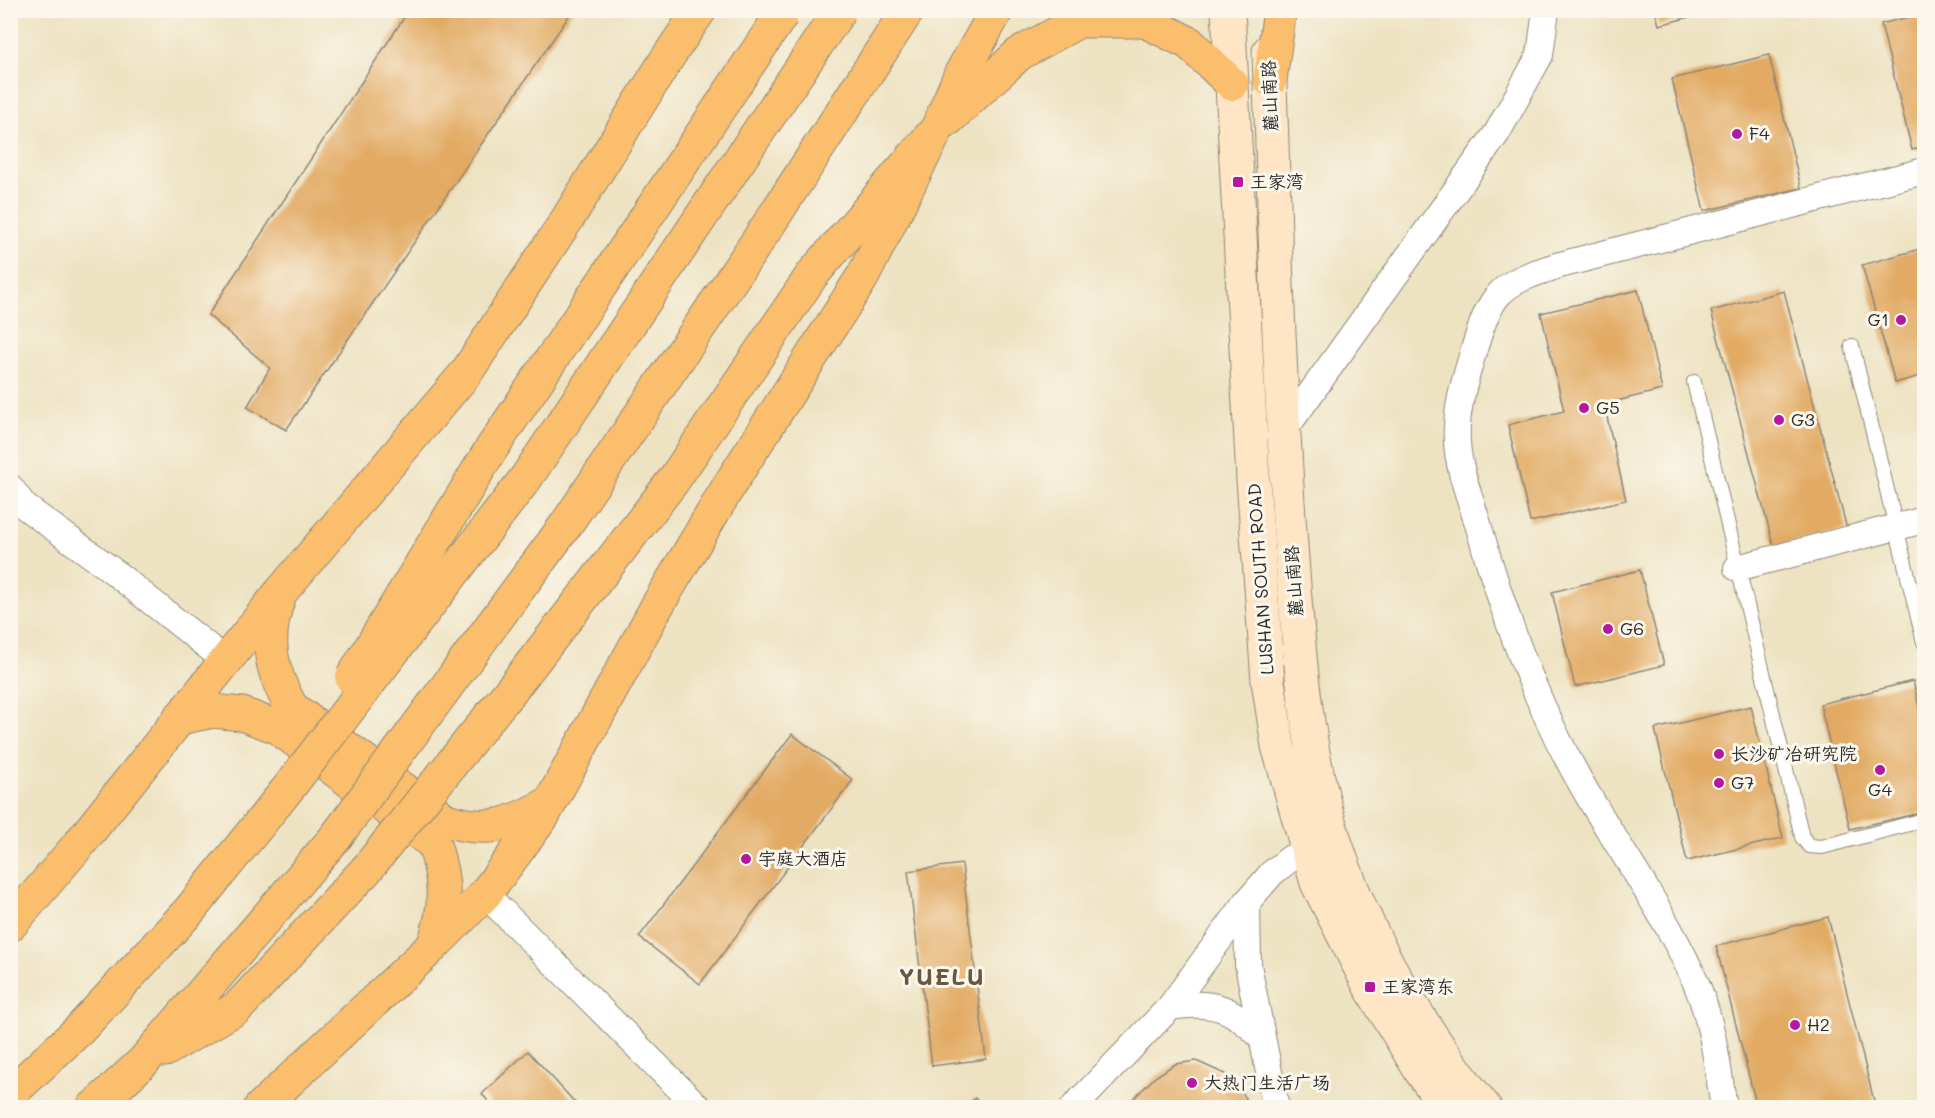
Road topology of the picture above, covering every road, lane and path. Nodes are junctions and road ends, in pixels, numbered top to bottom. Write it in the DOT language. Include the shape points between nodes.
graph roads {
  1 [pos="700,10"];
  2 [pos="840,10"];
  3 [pos="908,10"];
  4 [pos="997,10"];
  5 [pos="1228,10"];
  6 [pos="1267,10"];
  7 [pos="1280,10"];
  8 [pos="1546,10"];
  9 [pos="783,12"];
  10 [pos="1270,80"];
  11 [pos="1232,84"];
  12 [pos="936,129"];
  13 [pos="1924,171"];
  14 [pos="1852,346"];
  15 [pos="1694,382"];
  16 [pos="1284,429"];
  17 [pos="1253,480"];
  18 [pos="10,488"];
  19 [pos="1924,520"];
  20 [pos="1896,528"];
  21 [pos="1737,568"];
  22 [pos="280,593"];
  23 [pos="1924,642"];
  24 [pos="225,660"];
  25 [pos="179,718"];
  26 [pos="290,786"];
  27 [pos="550,803"];
  28 [pos="1924,820"];
  29 [pos="1322,848"];
  30 [pos="484,894"];
  31 [pos="1247,902"];
  32 [pos="10,925"];
  33 [pos="433,946"];
  34 [pos="1170,1007"];
  35 [pos="1262,1038"];
  36 [pos="143,1062"];
  37 [pos="10,1094"];
  38 [pos="93,1107"];
  39 [pos="260,1107"];
  40 [pos="699,1107"];
  41 [pos="1072,1107"];
  42 [pos="1276,1107"];
  43 [pos="1447,1107"];
  44 [pos="1485,1107"];
  45 [pos="1724,1107"];
  1 -- 22 [label="main road" via="466,373"];
  2 -- 26 [label="main road, bridge" via="526,478"];
  3 -- 36 [label="main road, bridge" via="565,526 335,838"];
  4 -- 12 [label="main road" via="960,75"];
  5 -- 11 [label="main road, LUSHAN SOUTH ROAD"];
  6 -- 10 [label="main road, 麓山南路"];
  7 -- 10 [label="main road"];
  8 -- 16 [label="street" via="1540,55 1497,133"];
  9 -- 26 [label="main road, bridge" via="488,454 380,629"];
  10 -- 16 [label="main road, 麓山南路"];
  11 -- 12 [label="main road" via="1189,43 1145,21 1079,21 1019,54"];
  11 -- 17 [label="main road, LUSHAN SOUTH ROAD"];
  12 -- 27 [label="main road" via="863,276 663,596"];
  12 -- 36 [label="main road, bridge" via="812,275 673,482 366,870 237,1008"];
  13 -- 45 [label="street" via="1583,259 1510,282 1483,318 1459,407 1457,441 1467,488 1497,591 1524,663 1588,795 1669,927 1693,976 1707,1012"];
  14 -- 20 [label="lane"];
  15 -- 21 [label="lane"];
  16 -- 17 [label="street"];
  16 -- 29 [label="main road, 麓山南路" via="1296,613"];
  17 -- 29 [label="main road, LUSHAN SOUTH ROAD" via="1268,681 1278,746"];
  18 -- 24 [label="street" via="24,506"];
  19 -- 20 [label="street"];
  20 -- 21 [label="street"];
  20 -- 23 [label="lane"];
  21 -- 28 [label="lane" via="1802,837 1809,846 1822,847"];
  22 -- 24 [label="main road"];
  22 -- 27 [label="main road" via="270,622 272,656 278,683 292,708 446,820 470,827 498,827"];
  24 -- 25 [label="main road"];
  25 -- 32 [label="main road"];
  25 -- 33 [label="main road" via="213,711 242,714 277,727 434,843 443,873 445,902"];
  26 -- 37 [label="main road" via="189,910 79,1030"];
  27 -- 30 [label="main road"];
  29 -- 31 [label="street" via="1291,858"];
  29 -- 43 [label="main road, LUSHAN SOUTH ROAD" via="1317,883 1370,987"];
  29 -- 44 [label="main road, 麓山南路" via="1413,1007"];
  30 -- 33 [label="main road"];
  30 -- 40 [label="street"];
  31 -- 34 [label="street"];
  31 -- 35 [label="street" via="1248,965"];
  33 -- 39 [label="main road"];
  34 -- 35 [label="street" via="1194,1003 1218,1006 1242,1018"];
  34 -- 41 [label="street"];
  35 -- 42 [label="street"];
  36 -- 38 [label="main road"];
}
